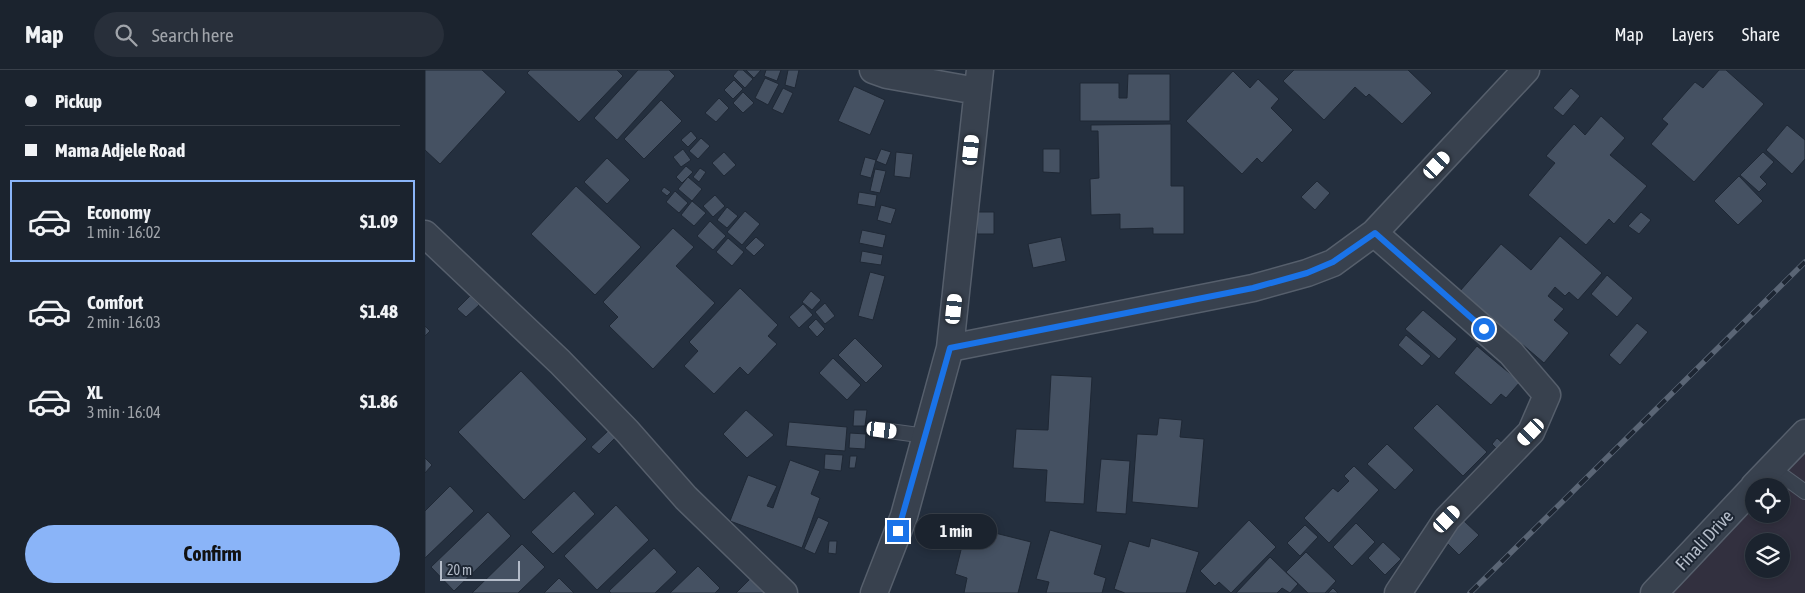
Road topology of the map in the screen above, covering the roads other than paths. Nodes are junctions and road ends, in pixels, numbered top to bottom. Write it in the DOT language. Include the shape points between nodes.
graph roads {
  1 [pos="873,70"];
  2 [pos="1526,70"];
  3 [pos="978,80"];
  4 [pos="1375,233"];
  5 [pos="425,234"];
  6 [pos="950,348"];
  7 [pos="882,430"];
  8 [pos="1805,433"];
  9 [pos="926,436"];
  10 [pos="1772,468"];
  11 [pos="1763,478"];
  12 [pos="1805,492"];
  13 [pos="1745,497"];
  14 [pos="784,593"];
  15 [pos="874,593"];
  16 [pos="1398,593"];
  17 [pos="1654,593"];
  1 -- 3 [label="street" via="887,75"];
  2 -- 4 [label="street"];
  3 -- 6 [label="street"];
  4 -- 6 [label="street" via="1333,262 1253,288"];
  4 -- 16 [label="street" via="1511,353 1547,395 1531,432 1447,519"];
  5 -- 14 [label="street" via="560,362 686,498"];
  6 -- 9 [label="street"];
  7 -- 9 [label="lane"];
  8 -- 10 [label="street, Finali Drive"];
  9 -- 15 [label="street" via="904,516"];
  10 -- 11 [label="street, Finali Drive"];
  10 -- 12 [label="lane"];
  13 -- 17 [label="street, Finali Drive"];
}
